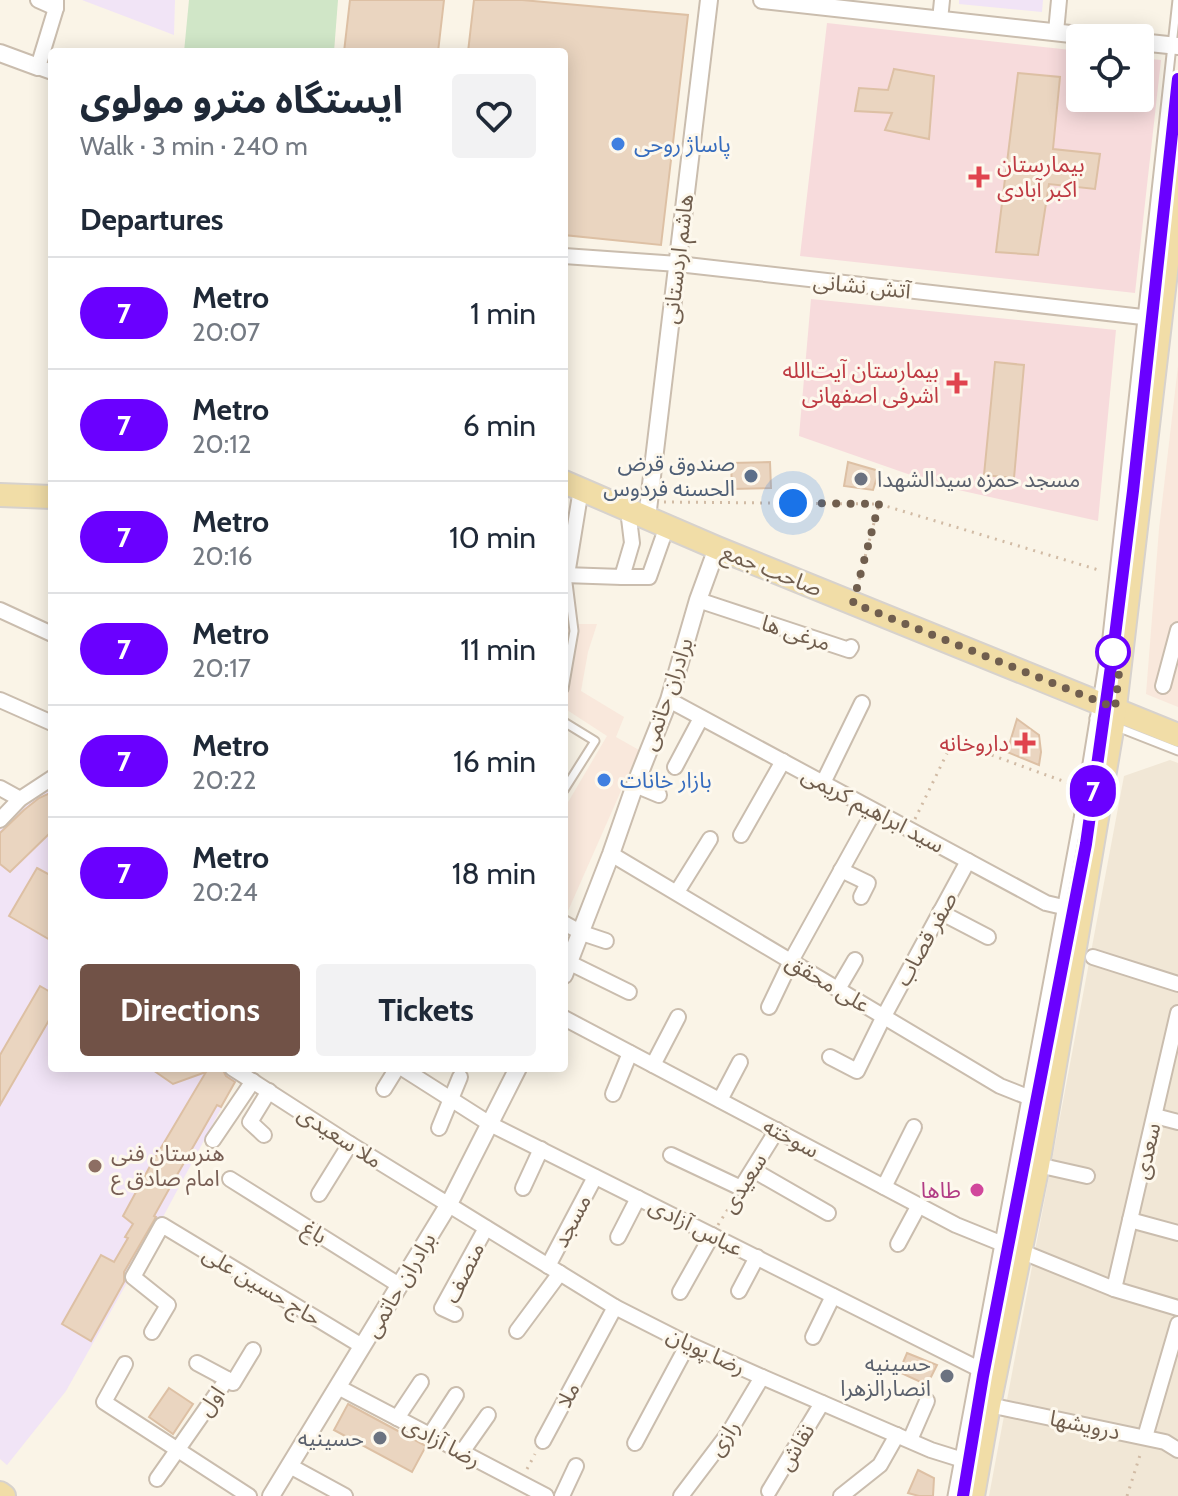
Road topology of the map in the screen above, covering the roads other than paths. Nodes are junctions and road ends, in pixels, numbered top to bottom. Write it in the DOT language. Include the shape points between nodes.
graph roads {
  1 [pos="38,0"];
  2 [pos="709,0"];
  3 [pos="762,0"];
  4 [pos="942,0"];
  5 [pos="1059,0"];
  6 [pos="1177,0"];
  7 [pos="56,4"];
  8 [pos="834,4"];
  9 [pos="940,20"];
  10 [pos="1056,32"];
  11 [pos="1066,33"];
  12 [pos="1154,44"];
  13 [pos="1175,46"];
  14 [pos="49,48"];
  15 [pos="0,53"];
  16 [pos="45,70"];
  17 [pos="1178,176"];
  18 [pos="568,256"];
  19 [pos="678,264"];
  20 [pos="1151,318"];
  21 [pos="573,485"];
  22 [pos="0,495"];
  23 [pos="48,497"];
  24 [pos="648,514"];
  25 [pos="568,542"];
  26 [pos="717,548"];
  27 [pos="568,575"];
  28 [pos="622,577"];
  29 [pos="568,589"];
  30 [pos="698,600"];
  31 [pos="0,610"];
  32 [pos="1178,630"];
  33 [pos="48,632"];
  34 [pos="851,647"];
  35 [pos="568,666"];
  36 [pos="1163,686"];
  37 [pos="0,700"];
  38 [pos="669,700"];
  39 [pos="862,703"];
  40 [pos="1104,713"];
  41 [pos="701,718"];
  42 [pos="48,721"];
  43 [pos="568,724"];
  44 [pos="1178,735"];
  45 [pos="1178,751"];
  46 [pos="783,761"];
  47 [pos="675,767"];
  48 [pos="48,781"];
  49 [pos="823,783"];
  50 [pos="568,784"];
  51 [pos="635,785"];
  52 [pos="0,788"];
  53 [pos="659,795"];
  54 [pos="20,799"];
  55 [pos="874,811"];
  56 [pos="0,820"];
  57 [pos="741,835"];
  58 [pos="710,839"];
  59 [pos="611,854"];
  60 [pos="968,861"];
  61 [pos="841,870"];
  62 [pos="677,892"];
  63 [pos="861,897"];
  64 [pos="1071,909"];
  65 [pos="940,912"];
  66 [pos="568,925"];
  67 [pos="582,933"];
  68 [pos="988,937"];
  69 [pos="606,941"];
  70 [pos="1093,957"];
  71 [pos="855,960"];
  72 [pos="791,961"];
  73 [pos="568,967"];
  74 [pos="568,969"];
  75 [pos="1178,984"];
  76 [pos="838,989"];
  77 [pos="629,992"];
  78 [pos="769,1007"];
  79 [pos="1178,1013"];
  80 [pos="884,1016"];
  81 [pos="678,1017"];
  82 [pos="568,1020"];
  83 [pos="630,1053"];
  84 [pos="830,1057"];
  85 [pos="740,1062"];
  86 [pos="653,1065"];
  87 [pos="238,1072"];
  88 [pos="397,1072"];
  89 [pos="406,1072"];
  90 [pos="516,1072"];
  91 [pos="460,1077"];
  92 [pos="253,1081"];
  93 [pos="384,1089"];
  94 [pos="269,1091"];
  95 [pos="613,1094"];
  96 [pos="1026,1096"];
  97 [pos="450,1099"];
  98 [pos="720,1100"];
  99 [pos="1048,1105"];
  100 [pos="1155,1116"];
  101 [pos="1178,1122"];
  102 [pos="490,1124"];
  103 [pos="914,1127"];
  104 [pos="439,1128"];
  105 [pos="777,1130"];
  106 [pos="264,1135"];
  107 [pos="213,1140"];
  108 [pos="350,1144"];
  109 [pos="541,1149"];
  110 [pos="671,1155"];
  111 [pos="1038,1165"];
  112 [pos="753,1170"];
  113 [pos="1087,1176"];
  114 [pos="595,1177"];
  115 [pos="230,1179"];
  116 [pos="884,1187"];
  117 [pos="523,1188"];
  118 [pos="319,1194"];
  119 [pos="638,1198"];
  120 [pos="449,1204"];
  121 [pos="919,1205"];
  122 [pos="828,1213"];
  123 [pos="1130,1220"];
  124 [pos="486,1228"];
  125 [pos="1178,1233"];
  126 [pos="712,1235"];
  127 [pos="618,1237"];
  128 [pos="898,1244"];
  129 [pos="1010,1247"];
  130 [pos="757,1257"];
  131 [pos="554,1270"];
  132 [pos="399,1285"];
  133 [pos="1114,1289"];
  134 [pos="739,1291"];
  135 [pos="680,1292"];
  136 [pos="833,1296"];
  137 [pos="615,1307"];
  138 [pos="1178,1308"];
  139 [pos="455,1314"];
  140 [pos="1178,1324"];
  141 [pos="517,1331"];
  142 [pos="152,1332"];
  143 [pos="813,1337"];
  144 [pos="688,1344"];
  145 [pos="362,1346"];
  146 [pos="253,1350"];
  147 [pos="197,1363"];
  148 [pos="125,1364"];
  149 [pos="986,1372"];
  150 [pos="762,1377"];
  151 [pos="227,1379"];
  152 [pos="421,1382"];
  153 [pos="338,1387"];
  154 [pos="456,1395"];
  155 [pos="927,1401"];
  156 [pos="822,1403"];
  157 [pos="989,1405"];
  158 [pos="488,1415"];
  159 [pos="397,1418"];
  160 [pos="430,1435"];
  161 [pos="1145,1437"];
  162 [pos="904,1438"];
  163 [pos="543,1441"];
  164 [pos="635,1443"];
  165 [pos="177,1449"];
  166 [pos="1178,1450"];
  167 [pos="462,1452"];
  168 [pos="969,1462"];
  169 [pos="290,1466"];
  170 [pos="576,1466"];
  171 [pos="157,1479"];
  172 [pos="769,1491"];
  173 [pos="249,1496"];
  174 [pos="271,1496"];
  175 [pos="345,1496"];
  176 [pos="546,1496"];
  177 [pos="562,1496"];
  178 [pos="681,1496"];
  179 [pos="843,1496"];
  180 [pos="952,1496"];
  181 [pos="973,1496"];
  1 -- 7 [label="street"];
  2 -- 19 [label="street, هاشم اردستانی"];
  3 -- 8 [label="street"];
  4 -- 9 [label="street"];
  5 -- 10 [label="street"];
  6 -- 13 [label="lane"];
  7 -- 14 [label="street"];
  8 -- 9 [label="street"];
  9 -- 10 [label="street"];
  10 -- 11 [label="street"];
  12 -- 13 [label="street"];
  13 -- 20 [label="lane"];
  15 -- 16 [label="street"];
  17 -- 20 [label="main road"];
  18 -- 19 [label="street, آتش نشانی"];
  19 -- 20 [label="street, آتش نشانی"];
  19 -- 24 [label="street, هاشم اردستانی"];
  20 -- 40 [label="main road"];
  20 -- 40 [label="lane" via="1114,574"];
  21 -- 24 [label="main road, صاحب جمع"];
  21 -- 25 [label="street"];
  22 -- 23 [label="main road"];
  24 -- 26 [label="main road, صاحب جمع"];
  24 -- 28 [label="street"];
  24 -- 28 [label="street" via="649,577"];
  26 -- 30 [label="street, برادران حاتمی"];
  26 -- 40 [label="main road, صاحب جمع"];
  27 -- 28 [label="street"];
  29 -- 35 [label="lane" via="574,631"];
  30 -- 34 [label="street, مرغی ها"];
  30 -- 38 [label="street, برادران حاتمی"];
  31 -- 33 [label="street"];
  32 -- 36 [label="street"];
  37 -- 42 [label="street"];
  38 -- 41 [label="street, سید ابراهیم کریمی"];
  38 -- 51 [label="street, برادران حاتمی"];
  39 -- 49 [label="street"];
  40 -- 44 [label="main road, صاحب جمع"];
  40 -- 45 [label="lane"];
  40 -- 64 [label="main road"];
  40 -- 64 [label="lane" via="1082,788"];
  41 -- 46 [label="street, سید ابراهیم کریمی"];
  41 -- 47 [label="street"];
  43 -- 50 [label="lane" via="595,741"];
  46 -- 49 [label="street, سید ابراهیم کریمی"];
  46 -- 57 [label="street"];
  48 -- 54 [label="street"];
  49 -- 55 [label="street, سید ابراهیم کریمی"];
  51 -- 53 [label="street"];
  51 -- 59 [label="street, برادران حاتمی"];
  52 -- 54 [label="street"];
  54 -- 56 [label="street"];
  55 -- 60 [label="street, سید ابراهیم کریمی"];
  55 -- 61 [label="street"];
  58 -- 62 [label="street"];
  59 -- 62 [label="street, علی محقق"];
  59 -- 67 [label="street, برادران حاتمی"];
  60 -- 64 [label="street, سید ابراهیم کریمی" via="1046,903"];
  60 -- 65 [label="street, صفر قصاب"];
  61 -- 63 [label="street" via="868,883"];
  61 -- 72 [label="street"];
  62 -- 72 [label="street, علی محقق"];
  64 -- 96 [label="lane"];
  64 -- 99 [label="main road"];
  65 -- 68 [label="street"];
  65 -- 80 [label="street, صفر قصاب"];
  66 -- 67 [label="street"];
  67 -- 69 [label="street"];
  67 -- 73 [label="street, برادران حاتمی"];
  70 -- 75 [label="street"];
  71 -- 76 [label="street"];
  72 -- 76 [label="street, علی محقق"];
  72 -- 78 [label="street"];
  74 -- 77 [label="street"];
  76 -- 80 [label="street, علی محقق"];
  79 -- 100 [label="street, سعدی"];
  80 -- 84 [label="street, صفر قصاب" via="857,1071"];
  80 -- 96 [label="street, علی محقق" via="1000,1086"];
  81 -- 86 [label="street"];
  82 -- 83 [label="street, سوخته"];
  83 -- 86 [label="street, سوخته"];
  83 -- 95 [label="street"];
  85 -- 98 [label="street"];
  86 -- 98 [label="street, سوخته"];
  87 -- 92 [label="street, ملا سعیدی"];
  88 -- 93 [label="street"];
  89 -- 97 [label="street, عباس آزادی"];
  90 -- 102 [label="street, برادران حاتمی"];
  91 -- 97 [label="street"];
  92 -- 94 [label="street, ملا سعیدی"];
  92 -- 107 [label="street"];
  94 -- 106 [label="street" via="250,1122"];
  94 -- 108 [label="street, ملا سعیدی"];
  96 -- 99 [label="street, علی محقق"];
  96 -- 129 [label="lane"];
  97 -- 102 [label="street, عباس آزادی"];
  97 -- 104 [label="street"];
  98 -- 105 [label="street, سوخته"];
  99 -- 111 [label="main road"];
  100 -- 101 [label="street"];
  100 -- 123 [label="street, سعدی"];
  102 -- 109 [label="street, عباس آزادی"];
  102 -- 120 [label="street, برادران حاتمی"];
  103 -- 116 [label="street"];
  105 -- 112 [label="street, سعیدی"];
  105 -- 116 [label="street, سوخته"];
  108 -- 118 [label="street"];
  108 -- 120 [label="street, ملا سعیدی"];
  109 -- 114 [label="street, عباس آزادی"];
  109 -- 117 [label="street"];
  110 -- 112 [label="street, سعیدی" via="741,1188"];
  111 -- 113 [label="street"];
  111 -- 129 [label="main road"];
  112 -- 122 [label="street"];
  114 -- 119 [label="street, عباس آزادی"];
  114 -- 131 [label="street, مسجد"];
  115 -- 132 [label="street, باغ"];
  116 -- 121 [label="street, سوخته"];
  119 -- 126 [label="street, عباس آزادی"];
  119 -- 127 [label="street"];
  120 -- 124 [label="street, رضا پویان"];
  120 -- 132 [label="street, برادران حاتمی"];
  121 -- 128 [label="street"];
  121 -- 129 [label="street, سوخته"];
  123 -- 125 [label="street"];
  123 -- 133 [label="street, سعدی"];
  124 -- 131 [label="street, رضا پویان"];
  124 -- 139 [label="street, منصف" via="442,1308"];
  126 -- 130 [label="street, عباس آزادی"];
  126 -- 135 [label="street"];
  129 -- 133 [label="street, سوخته"];
  129 -- 149 [label="main road"];
  130 -- 134 [label="street"];
  130 -- 136 [label="street, عباس آزادی"];
  131 -- 137 [label="street, رضا پویان"];
  131 -- 141 [label="street, مسجد"];
  132 -- 145 [label="street, برادران حاتمی"];
  133 -- 138 [label="street, سوخته"];
  136 -- 143 [label="street"];
  136 -- 149 [label="street, عباس آزادی"];
  137 -- 144 [label="street, رضا پویان"];
  137 -- 163 [label="street, ملا"];
  140 -- 161 [label="street"];
  142 -- 145 [label="street, حاج حسین علی" via="168,1305 133,1277 162,1225"];
  144 -- 150 [label="street, رضا پویان"];
  144 -- 164 [label="street"];
  145 -- 153 [label="street, برادران حاتمی"];
  146 -- 151 [label="street" via="233,1383"];
  147 -- 151 [label="street, اول"];
  148 -- 165 [label="street" via="104,1402"];
  149 -- 157 [label="main road"];
  149 -- 168 [label="lane"];
  150 -- 156 [label="street, رضا پویان"];
  150 -- 178 [label="street, رازی"];
  151 -- 165 [label="street, اول"];
  152 -- 159 [label="street"];
  153 -- 159 [label="street, رضا آزادی"];
  153 -- 169 [label="street, برادران حاتمی"];
  154 -- 160 [label="street"];
  155 -- 162 [label="street"];
  156 -- 162 [label="street, رضا پویان"];
  156 -- 172 [label="street, نقاش"];
  157 -- 161 [label="street, درویشها"];
  157 -- 168 [label="main road"];
  158 -- 167 [label="street"];
  159 -- 160 [label="street, رضا آزادی"];
  160 -- 167 [label="street, رضا آزادی"];
  161 -- 166 [label="street, درویشها"];
  162 -- 168 [label="street, رضا پویان"];
  162 -- 179 [label="street"];
  165 -- 171 [label="street, اول"];
  165 -- 173 [label="street"];
  167 -- 176 [label="street, رضا آزادی"];
  168 -- 180 [label="lane"];
  168 -- 181 [label="main road"];
  169 -- 174 [label="street, برادران حاتمی"];
  169 -- 175 [label="street"];
  170 -- 177 [label="street"];
}
